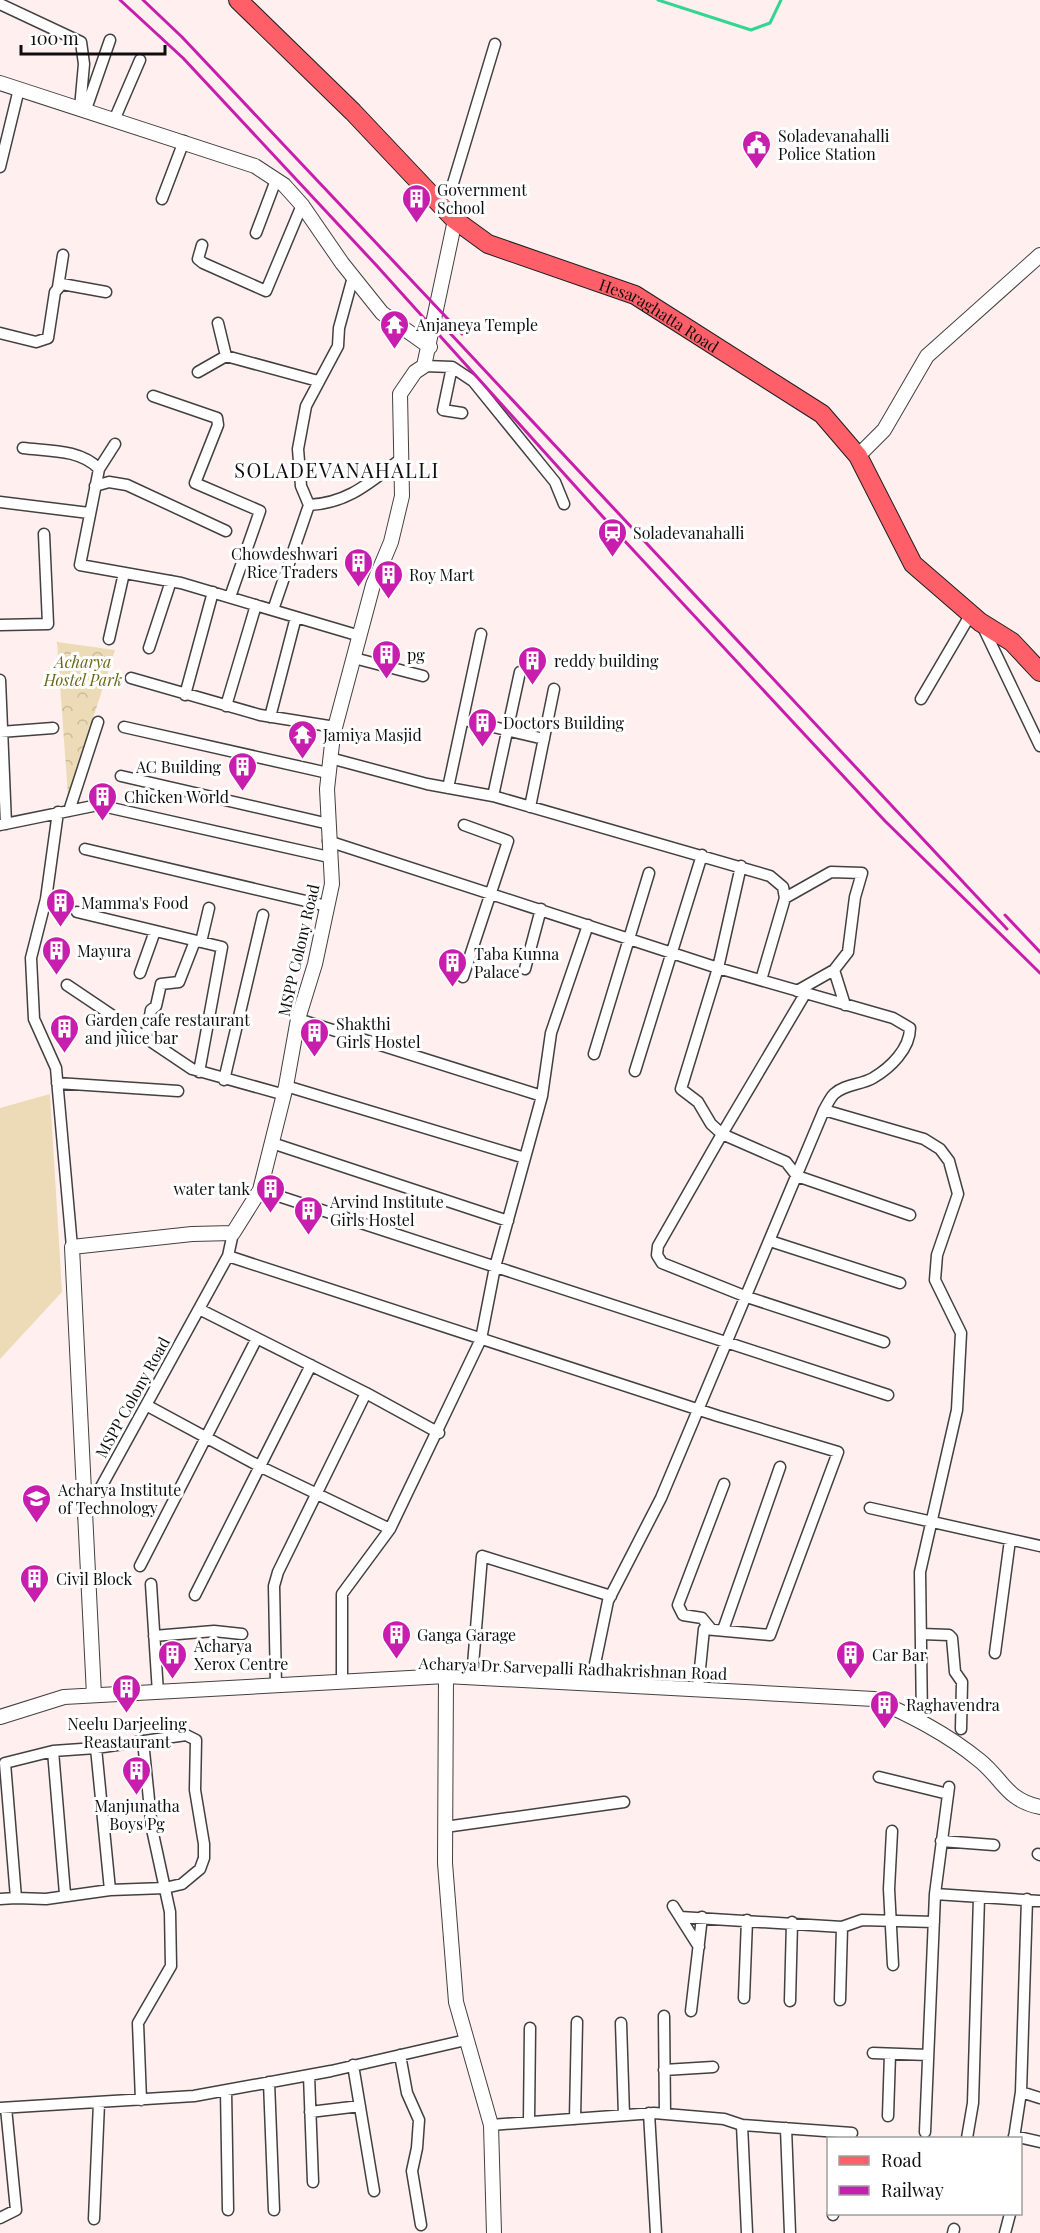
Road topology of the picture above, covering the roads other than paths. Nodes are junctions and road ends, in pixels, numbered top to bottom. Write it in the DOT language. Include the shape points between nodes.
graph roads {
  1 [pos="238,0"];
  2 [pos="0,4"];
  3 [pos="110,40"];
  4 [pos="495,44"];
  5 [pos="140,60"];
  6 [pos="0,83"];
  7 [pos="19,88"];
  8 [pos="83,108"];
  9 [pos="115,118"];
  10 [pos="184,141"];
  11 [pos="0,167"];
  12 [pos="276,180"];
  13 [pos="162,199"];
  14 [pos="302,205"];
  15 [pos="450,215"];
  16 [pos="256,233"];
  17 [pos="202,244"];
  18 [pos="63,255"];
  19 [pos="1040,255"];
  20 [pos="353,277"];
  21 [pos="58,287"];
  22 [pos="106,292"];
  23 [pos="218,323"];
  24 [pos="0,333"];
  25 [pos="430,347"];
  26 [pos="226,356"];
  27 [pos="424,366"];
  28 [pos="452,366"];
  29 [pos="198,372"];
  30 [pos="318,381"];
  31 [pos="153,396"];
  32 [pos="462,413"];
  33 [pos="115,444"];
  34 [pos="22,448"];
  35 [pos="858,456"];
  36 [pos="400,459"];
  37 [pos="99,469"];
  38 [pos="95,486"];
  39 [pos="0,502"];
  40 [pos="564,504"];
  41 [pos="309,505"];
  42 [pos="89,513"];
  43 [pos="226,531"];
  44 [pos="44,534"];
  45 [pos="124,573"];
  46 [pos="171,581"];
  47 [pos="213,592"];
  48 [pos="230,597"];
  49 [pos="256,605"];
  50 [pos="273,610"];
  51 [pos="296,617"];
  52 [pos="976,617"];
  53 [pos="0,625"];
  54 [pos="481,634"];
  55 [pos="360,636"];
  56 [pos="109,639"];
  57 [pos="149,648"];
  58 [pos="354,658"];
  59 [pos="519,672"];
  60 [pos="1040,672"];
  61 [pos="423,676"];
  62 [pos="131,678"];
  63 [pos="0,680"];
  64 [pos="554,689"];
  65 [pos="185,695"];
  66 [pos="921,699"];
  67 [pos="225,706"];
  68 [pos="270,717"];
  69 [pos="464,720"];
  70 [pos="98,722"];
  71 [pos="124,727"];
  72 [pos="335,727"];
  73 [pos="53,728"];
  74 [pos="507,730"];
  75 [pos="1,732"];
  76 [pos="544,739"];
  77 [pos="1040,746"];
  78 [pos="330,758"];
  79 [pos="328,773"];
  80 [pos="121,776"];
  81 [pos="448,788"];
  82 [pos="493,796"];
  83 [pos="530,807"];
  84 [pos="64,812"];
  85 [pos="329,824"];
  86 [pos="3,825"];
  87 [pos="464,825"];
  88 [pos="328,841"];
  89 [pos="85,849"];
  90 [pos="702,855"];
  91 [pos="329,857"];
  92 [pos="741,866"];
  93 [pos="649,873"];
  94 [pos="491,892"];
  95 [pos="785,897"];
  96 [pos="327,906"];
  97 [pos="209,908"];
  98 [pos="541,909"];
  99 [pos="77,912"];
  100 [pos="263,915"];
  101 [pos="588,925"];
  102 [pos="155,931"];
  103 [pos="630,938"];
  104 [pos="198,941"];
  105 [pos="671,951"];
  106 [pos="718,968"];
  107 [pos="525,969"];
  108 [pos="834,970"];
  109 [pos="140,973"];
  110 [pos="463,977"];
  111 [pos="761,980"];
  112 [pos="67,985"];
  113 [pos="801,993"];
  114 [pos="845,1005"];
  115 [pos="298,1018"];
  116 [pos="146,1038"];
  117 [pos="594,1054"];
  118 [pos="635,1071"];
  119 [pos="200,1072"];
  120 [pos="224,1080"];
  121 [pos="57,1083"];
  122 [pos="178,1091"];
  123 [pos="286,1091"];
  124 [pos="542,1096"];
  125 [pos="824,1110"];
  126 [pos="722,1134"];
  127 [pos="272,1143"];
  128 [pos="525,1158"];
  129 [pos="797,1176"];
  130 [pos="260,1190"];
  131 [pos="910,1215"];
  132 [pos="508,1221"];
  133 [pos="233,1233"];
  134 [pos="770,1241"];
  135 [pos="72,1247"];
  136 [pos="228,1256"];
  137 [pos="495,1267"];
  138 [pos="900,1283"];
  139 [pos="747,1297"];
  140 [pos="199,1309"];
  141 [pos="482,1339"];
  142 [pos="256,1340"];
  143 [pos="884,1342"];
  144 [pos="728,1343"];
  145 [pos="311,1365"];
  146 [pos="366,1393"];
  147 [pos="888,1395"];
  148 [pos="146,1406"];
  149 [pos="698,1410"];
  150 [pos="439,1433"];
  151 [pos="207,1437"];
  152 [pos="259,1466"];
  153 [pos="780,1467"];
  154 [pos="724,1484"];
  155 [pos="317,1494"];
  156 [pos="870,1508"];
  157 [pos="84,1518"];
  158 [pos="930,1521"];
  159 [pos="390,1528"];
  160 [pos="1010,1540"];
  161 [pos="1040,1546"];
  162 [pos="140,1566"];
  163 [pos="151,1584"];
  164 [pos="195,1595"];
  165 [pos="611,1596"];
  166 [pos="717,1630"];
  167 [pos="242,1634"];
  168 [pos="921,1634"];
  169 [pos="154,1636"];
  170 [pos="995,1653"];
  171 [pos="446,1676"];
  172 [pos="472,1677"];
  173 [pos="342,1682"];
  174 [pos="591,1683"];
  175 [pos="276,1686"];
  176 [pos="698,1689"];
  177 [pos="158,1693"];
  178 [pos="94,1695"];
  179 [pos="0,1717"];
  180 [pos="922,1721"];
  181 [pos="962,1729"];
  182 [pos="143,1741"];
  183 [pos="96,1748"];
  184 [pos="53,1751"];
  185 [pos="879,1777"];
  186 [pos="624,1802"];
  187 [pos="1040,1807"];
  188 [pos="445,1827"];
  189 [pos="892,1831"];
  190 [pos="941,1841"];
  191 [pos="994,1845"];
  192 [pos="165,1888"];
  193 [pos="110,1890"];
  194 [pos="65,1894"];
  195 [pos="935,1894"];
  196 [pos="979,1897"];
  197 [pos="16,1898"];
  198 [pos="0,1899"];
  199 [pos="1027,1899"];
  200 [pos="1040,1901"];
  201 [pos="673,1906"];
  202 [pos="680,1917"];
  203 [pos="702,1917"];
  204 [pos="747,1920"];
  205 [pos="890,1920"];
  206 [pos="792,1922"];
  207 [pos="934,1922"];
  208 [pos="842,1927"];
  209 [pos="699,1947"];
  210 [pos="893,1965"];
  211 [pos="744,1998"];
  212 [pos="840,2000"];
  213 [pos="790,2001"];
  214 [pos="691,2010"];
  215 [pos="664,2016"];
  216 [pos="577,2022"];
  217 [pos="621,2023"];
  218 [pos="530,2028"];
  219 [pos="466,2040"];
  220 [pos="873,2053"];
  221 [pos="890,2054"];
  222 [pos="400,2055"];
  223 [pos="928,2055"];
  224 [pos="353,2065"];
  225 [pos="713,2067"];
  226 [pos="664,2070"];
  227 [pos="309,2075"];
  228 [pos="268,2082"];
  229 [pos="226,2090"];
  230 [pos="1021,2092"];
  231 [pos="1040,2098"];
  232 [pos="141,2100"];
  233 [pos="99,2103"];
  234 [pos="360,2106"];
  235 [pos="3,2108"];
  236 [pos="310,2112"];
  237 [pos="649,2113"];
  238 [pos="665,2114"];
  239 [pos="624,2115"];
  240 [pos="888,2116"];
  241 [pos="575,2120"];
  242 [pos="530,2121"];
  243 [pos="742,2125"];
  244 [pos="491,2126"];
  245 [pos="786,2128"];
  246 [pos="926,2132"];
  247 [pos="852,2133"];
  248 [pos="830,2135"];
  249 [pos="967,2137"];
  250 [pos="1014,2137"];
  251 [pos="1022,2139"];
  252 [pos="1040,2142"];
  253 [pos="314,2182"];
  254 [pos="374,2191"];
  255 [pos="228,2210"];
  256 [pos="274,2210"];
  257 [pos="1010,2215"];
  258 [pos="0,2218"];
  259 [pos="94,2219"];
  260 [pos="422,2225"];
  261 [pos="494,2233"];
  262 [pos="656,2233"];
  263 [pos="747,2233"];
  264 [pos="790,2233"];
  265 [pos="1005,2233"];
  1 -- 15 [label="main road, Hesaraghatta Road" via="353,112"];
  2 -- 8 [label="street" via="81,42"];
  3 -- 8 [label="street"];
  4 -- 15 [label="street"];
  5 -- 9 [label="street"];
  6 -- 7 [label="street"];
  7 -- 8 [label="street"];
  7 -- 11 [label="street"];
  8 -- 9 [label="street"];
  9 -- 10 [label="street"];
  10 -- 12 [label="street" via="255,166"];
  10 -- 13 [label="street"];
  12 -- 14 [label="street"];
  12 -- 16 [label="street"];
  14 -- 17 [label="street" via="266,291 203,263 198,259"];
  14 -- 20 [label="street"];
  15 -- 25 [label="street, MSPP Colony Road"];
  15 -- 35 [label="main road, Hesaraghatta Road" via="488,244 635,296 822,414"];
  18 -- 21 [label="street"];
  19 -- 35 [label="street" via="927,356 884,430"];
  20 -- 25 [label="street" via="382,313"];
  20 -- 30 [label="street" via="338,346"];
  21 -- 22 [label="street" via="68,284"];
  21 -- 24 [label="street" via="48,338 36,342"];
  23 -- 26 [label="street"];
  25 -- 27 [label="street, MSPP Colony Road"];
  26 -- 29 [label="street"];
  26 -- 30 [label="street"];
  27 -- 28 [label="street"];
  27 -- 36 [label="street, MSPP Colony Road" via="400,394"];
  28 -- 32 [label="street" via="442,410"];
  28 -- 40 [label="street" via="473,381 548,472"];
  30 -- 41 [label="street" via="306,406 298,449 301,486"];
  31 -- 48 [label="street" via="217,418 195,483 260,511"];
  33 -- 37 [label="street"];
  34 -- 37 [label="street" via="76,455 91,460"];
  35 -- 52 [label="main road, Hesaraghatta Road" via="914,564"];
  36 -- 41 [label="street" via="346,499"];
  36 -- 55 [label="street, MSPP Colony Road" via="402,496"];
  37 -- 38 [label="street"];
  38 -- 42 [label="street"];
  38 -- 43 [label="street" via="109,482 128,484"];
  39 -- 42 [label="street"];
  41 -- 50 [label="street"];
  42 -- 45 [label="street" via="80,565"];
  44 -- 53 [label="street" via="48,624"];
  45 -- 46 [label="street"];
  45 -- 56 [label="street"];
  46 -- 47 [label="street"];
  46 -- 57 [label="street"];
  47 -- 48 [label="street"];
  47 -- 65 [label="street"];
  48 -- 49 [label="street"];
  49 -- 50 [label="street"];
  49 -- 67 [label="street"];
  50 -- 51 [label="street"];
  51 -- 55 [label="street"];
  51 -- 68 [label="street"];
  52 -- 60 [label="main road, Hesaraghatta Road" via="1012,642"];
  52 -- 66 [label="street"];
  52 -- 77 [label="street"];
  54 -- 69 [label="street"];
  55 -- 58 [label="street, MSPP Colony Road"];
  58 -- 61 [label="street"];
  58 -- 72 [label="street, MSPP Colony Road"];
  59 -- 74 [label="street"];
  62 -- 65 [label="street"];
  63 -- 75 [label="street"];
  64 -- 76 [label="street"];
  65 -- 67 [label="street"];
  67 -- 68 [label="street"];
  68 -- 72 [label="street"];
  69 -- 74 [label="street"];
  69 -- 81 [label="street"];
  70 -- 84 [label="street"];
  71 -- 79 [label="street"];
  72 -- 78 [label="street, MSPP Colony Road"];
  73 -- 75 [label="street"];
  74 -- 76 [label="street"];
  74 -- 82 [label="street"];
  75 -- 86 [label="street"];
  76 -- 83 [label="street"];
  78 -- 79 [label="street, MSPP Colony Road"];
  78 -- 81 [label="street"];
  79 -- 85 [label="street, MSPP Colony Road"];
  80 -- 85 [label="street"];
  81 -- 82 [label="street"];
  82 -- 83 [label="street"];
  83 -- 90 [label="street"];
  84 -- 86 [label="street"];
  84 -- 91 [label="street" via="98,805"];
  84 -- 121 [label="street" via="32,958 34,1019 56,1068"];
  85 -- 88 [label="street, MSPP Colony Road"];
  87 -- 94 [label="street" via="507,841"];
  88 -- 91 [label="street, MSPP Colony Road"];
  88 -- 94 [label="street"];
  89 -- 96 [label="street"];
  90 -- 92 [label="street"];
  90 -- 105 [label="street"];
  91 -- 96 [label="street, MSPP Colony Road" via="332,884"];
  92 -- 95 [label="street" via="771,876 783,886"];
  92 -- 106 [label="street"];
  93 -- 103 [label="street"];
  94 -- 98 [label="street"];
  94 -- 110 [label="street"];
  95 -- 108 [label="street" via="831,872 862,873 848,952"];
  95 -- 111 [label="street"];
  96 -- 115 [label="street, MSPP Colony Road"];
  97 -- 104 [label="street"];
  98 -- 101 [label="street"];
  98 -- 107 [label="street"];
  99 -- 102 [label="street"];
  100 -- 120 [label="street"];
  101 -- 103 [label="street"];
  101 -- 124 [label="street" via="551,1033"];
  102 -- 104 [label="street"];
  102 -- 109 [label="street"];
  103 -- 105 [label="street"];
  103 -- 117 [label="street"];
  104 -- 116 [label="street" via="179,982 161,984"];
  104 -- 119 [label="street" via="222,947"];
  105 -- 106 [label="street"];
  105 -- 118 [label="street"];
  106 -- 111 [label="street"];
  106 -- 126 [label="street" via="681,1089 698,1102"];
  108 -- 113 [label="street"];
  108 -- 114 [label="street"];
  111 -- 113 [label="street"];
  112 -- 116 [label="street"];
  113 -- 114 [label="street"];
  113 -- 126 [label="street"];
  114 -- 125 [label="street" via="907,1024 908,1044 872,1078 832,1095"];
  115 -- 123 [label="street, MSPP Colony Road"];
  115 -- 124 [label="street"];
  116 -- 119 [label="street"];
  119 -- 120 [label="street"];
  120 -- 123 [label="street"];
  121 -- 122 [label="street"];
  121 -- 135 [label="street"];
  123 -- 127 [label="street, MSPP Colony Road"];
  123 -- 128 [label="street"];
  124 -- 128 [label="street"];
  125 -- 129 [label="street"];
  125 -- 158 [label="street" via="924,1139 950,1161 958,1194 937,1254 935,1280 960,1333 957,1410"];
  126 -- 129 [label="street" via="786,1162"];
  126 -- 139 [label="street" via="658,1246 657,1256 662,1263"];
  127 -- 130 [label="street, MSPP Colony Road"];
  127 -- 132 [label="street"];
  128 -- 132 [label="street"];
  129 -- 131 [label="street"];
  129 -- 134 [label="street"];
  130 -- 133 [label="street, MSPP Colony Road"];
  130 -- 137 [label="street"];
  132 -- 137 [label="street"];
  133 -- 135 [label="street"];
  133 -- 136 [label="street, MSPP Colony Road"];
  134 -- 138 [label="street"];
  134 -- 139 [label="street"];
  135 -- 157 [label="street"];
  136 -- 140 [label="street, MSPP Colony Road"];
  136 -- 141 [label="street"];
  137 -- 141 [label="street"];
  137 -- 144 [label="street"];
  139 -- 143 [label="street"];
  139 -- 144 [label="street"];
  140 -- 142 [label="street"];
  140 -- 148 [label="street, MSPP Colony Road"];
  141 -- 149 [label="street"];
  141 -- 150 [label="street"];
  142 -- 145 [label="street"];
  142 -- 151 [label="street"];
  144 -- 147 [label="street"];
  144 -- 149 [label="street"];
  145 -- 146 [label="street"];
  145 -- 152 [label="street"];
  146 -- 150 [label="street"];
  146 -- 155 [label="street"];
  148 -- 151 [label="street"];
  148 -- 157 [label="street, MSPP Colony Road"];
  149 -- 165 [label="street" via="661,1498"];
  149 -- 166 [label="street" via="838,1452 771,1635"];
  150 -- 159 [label="street"];
  151 -- 152 [label="street"];
  151 -- 162 [label="street"];
  152 -- 155 [label="street"];
  152 -- 164 [label="street"];
  153 -- 166 [label="street"];
  154 -- 166 [label="street" via="678,1605 682,1615 702,1618"];
  155 -- 159 [label="street"];
  155 -- 175 [label="street" via="274,1586"];
  156 -- 158 [label="street"];
  157 -- 178 [label="street"];
  158 -- 160 [label="street"];
  158 -- 168 [label="street" via="920,1572"];
  159 -- 173 [label="street" via="342,1594"];
  160 -- 161 [label="street"];
  160 -- 170 [label="street"];
  163 -- 169 [label="street"];
  165 -- 172 [label="street" via="482,1556"];
  165 -- 174 [label="street"];
  166 -- 176 [label="street" via="704,1629"];
  167 -- 169 [label="street" via="214,1631"];
  168 -- 180 [label="street"];
  168 -- 181 [label="street" via="952,1638 955,1672 962,1682"];
  169 -- 177 [label="street"];
  171 -- 172 [label="street, Acharya Dr Sarvepalli Radhakrishnan Road"];
  171 -- 173 [label="street, Acharya Dr Sarvepalli Radhakrishnan Road"];
  171 -- 188 [label="street"];
  172 -- 174 [label="street, Acharya Dr Sarvepalli Radhakrishnan Road"];
  173 -- 175 [label="street, Acharya Dr Sarvepalli Radhakrishnan Road"];
  174 -- 176 [label="street, Acharya Dr Sarvepalli Radhakrishnan Road"];
  175 -- 177 [label="street, Acharya Dr Sarvepalli Radhakrishnan Road"];
  176 -- 180 [label="street, Acharya Dr Sarvepalli Radhakrishnan Road" via="874,1698"];
  177 -- 178 [label="street, Acharya Dr Sarvepalli Radhakrishnan Road"];
  178 -- 179 [label="street, Acharya Dr Sarvepalli Radhakrishnan Road" via="64,1697"];
  180 -- 187 [label="street, Acharya Dr Sarvepalli Radhakrishnan Road" via="981,1761 1007,1792 1026,1804"];
  182 -- 183 [label="street"];
  182 -- 192 [label="street" via="152,1829"];
  182 -- 192 [label="street" via="186,1735 196,1740 195,1790 204,1858 200,1869 182,1884"];
  183 -- 184 [label="street"];
  183 -- 193 [label="street"];
  184 -- 194 [label="street"];
  184 -- 197 [label="street" via="5,1763"];
  185 -- 190 [label="street" via="948,1791"];
  186 -- 188 [label="street"];
  188 -- 219 [label="street" via="456,2002"];
  189 -- 205 [label="street"];
  190 -- 191 [label="street"];
  190 -- 195 [label="street"];
  192 -- 193 [label="street"];
  192 -- 232 [label="street" via="170,1912 171,1966 138,2023"];
  193 -- 194 [label="street"];
  194 -- 197 [label="street" via="46,1899"];
  195 -- 196 [label="street"];
  195 -- 207 [label="street"];
  196 -- 199 [label="street"];
  196 -- 249 [label="street" via="973,2103"];
  197 -- 198 [label="street"];
  199 -- 200 [label="street"];
  199 -- 230 [label="street"];
  201 -- 202 [label="street"];
  202 -- 203 [label="street"];
  202 -- 209 [label="street"];
  203 -- 204 [label="street"];
  203 -- 209 [label="street"];
  204 -- 206 [label="street"];
  204 -- 211 [label="street"];
  205 -- 207 [label="street"];
  205 -- 208 [label="street" via="862,1920"];
  205 -- 210 [label="street"];
  206 -- 208 [label="street"];
  206 -- 213 [label="street"];
  207 -- 223 [label="street"];
  208 -- 212 [label="street"];
  209 -- 214 [label="street"];
  215 -- 226 [label="street"];
  216 -- 241 [label="street"];
  217 -- 239 [label="street"];
  218 -- 242 [label="street"];
  219 -- 222 [label="street"];
  219 -- 244 [label="street"];
  220 -- 221 [label="street"];
  221 -- 223 [label="street"];
  221 -- 240 [label="street"];
  222 -- 224 [label="street"];
  222 -- 260 [label="street" via="407,2093 419,2120 412,2171"];
  223 -- 246 [label="street"];
  224 -- 227 [label="street"];
  224 -- 234 [label="street"];
  225 -- 226 [label="street"];
  226 -- 238 [label="street"];
  227 -- 228 [label="street"];
  227 -- 236 [label="street"];
  228 -- 229 [label="street"];
  228 -- 256 [label="street"];
  229 -- 232 [label="street"];
  229 -- 255 [label="street"];
  230 -- 231 [label="street"];
  230 -- 250 [label="street"];
  232 -- 233 [label="street"];
  233 -- 235 [label="street"];
  233 -- 259 [label="street"];
  234 -- 236 [label="street"];
  234 -- 254 [label="street"];
  235 -- 258 [label="street" via="16,2210"];
  236 -- 253 [label="street"];
  237 -- 238 [label="street"];
  237 -- 239 [label="street"];
  237 -- 262 [label="street"];
  238 -- 243 [label="street" via="724,2119"];
  239 -- 241 [label="street"];
  241 -- 242 [label="street"];
  242 -- 244 [label="street"];
  243 -- 245 [label="street"];
  243 -- 263 [label="street"];
  244 -- 261 [label="street"];
  245 -- 248 [label="street"];
  245 -- 264 [label="street"];
  247 -- 248 [label="street"];
  251 -- 252 [label="street"];
  257 -- 265 [label="street"];
}
